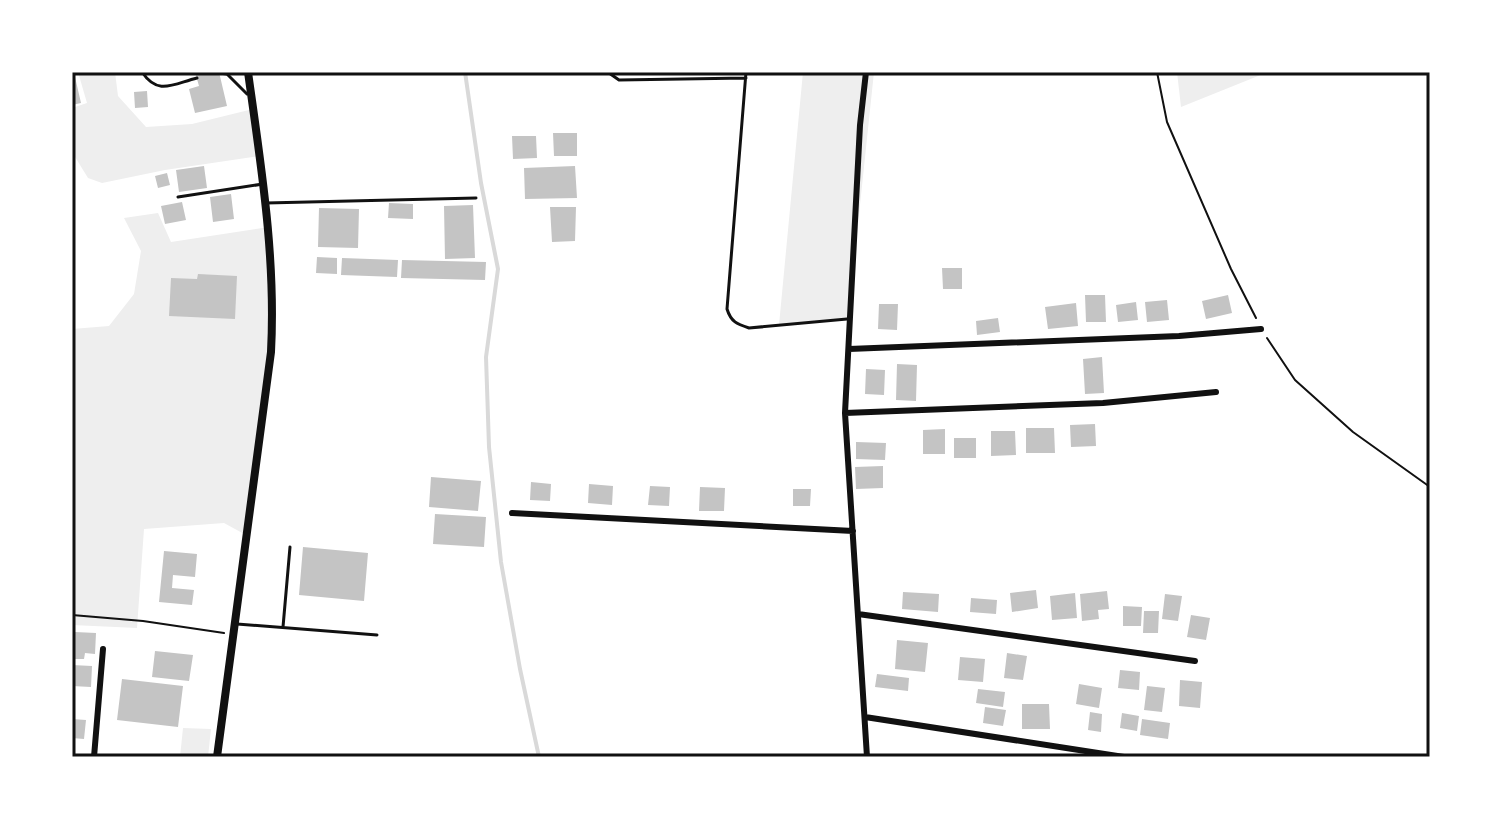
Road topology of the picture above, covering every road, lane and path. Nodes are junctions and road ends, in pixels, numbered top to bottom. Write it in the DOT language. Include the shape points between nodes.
graph roads {
  1 [pos="142,72"];
  2 [pos="248,72"];
  3 [pos="866,72"];
  4 [pos="1157,72"];
  5 [pos="219,73"];
  6 [pos="609,73"];
  7 [pos="746,75"];
  8 [pos="197,78"];
  9 [pos="251,97"];
  10 [pos="263,184"];
  11 [pos="178,197"];
  12 [pos="476,198"];
  13 [pos="266,203"];
  14 [pos="848,319"];
  15 [pos="1261,329"];
  16 [pos="849,349"];
  17 [pos="1216,392"];
  18 [pos="845,413"];
  19 [pos="1430,487"];
  20 [pos="512,513"];
  21 [pos="853,531"];
  22 [pos="290,547"];
  23 [pos="858,614"];
  24 [pos="72,615"];
  25 [pos="234,624"];
  26 [pos="282,627"];
  27 [pos="233,634"];
  28 [pos="377,635"];
  29 [pos="103,649"];
  30 [pos="1195,661"];
  31 [pos="865,717"];
  32 [pos="94,757"];
  33 [pos="217,757"];
  34 [pos="867,757"];
  35 [pos="1124,757"];
  1 -- 8 [label="lane" via="161,88"];
  2 -- 9 [label="main road"];
  3 -- 14 [label="street"];
  4 -- 15 [label="path" via="1167,122"];
  5 -- 9 [label="lane" via="234,79"];
  6 -- 7 [label="lane" via="619,80"];
  7 -- 14 [label="lane" via="729,316 734,324 749,328"];
  9 -- 10 [label="main road"];
  10 -- 11 [label="lane"];
  10 -- 13 [label="main road"];
  12 -- 13 [label="lane"];
  13 -- 25 [label="main road" via="273,287 271,352"];
  14 -- 16 [label="street"];
  15 -- 16 [label="street"];
  15 -- 19 [label="path" via="1295,380 1353,432"];
  16 -- 18 [label="street"];
  17 -- 18 [label="street" via="1103,403"];
  18 -- 21 [label="street"];
  20 -- 21 [label="street"];
  21 -- 23 [label="street"];
  22 -- 26 [label="lane"];
  23 -- 30 [label="street"];
  23 -- 31 [label="street"];
  24 -- 27 [label="path"];
  25 -- 26 [label="lane"];
  25 -- 27 [label="main road"];
  26 -- 28 [label="lane"];
  27 -- 33 [label="main road"];
  29 -- 32 [label="street"];
  31 -- 34 [label="street"];
  31 -- 35 [label="street"];
}
